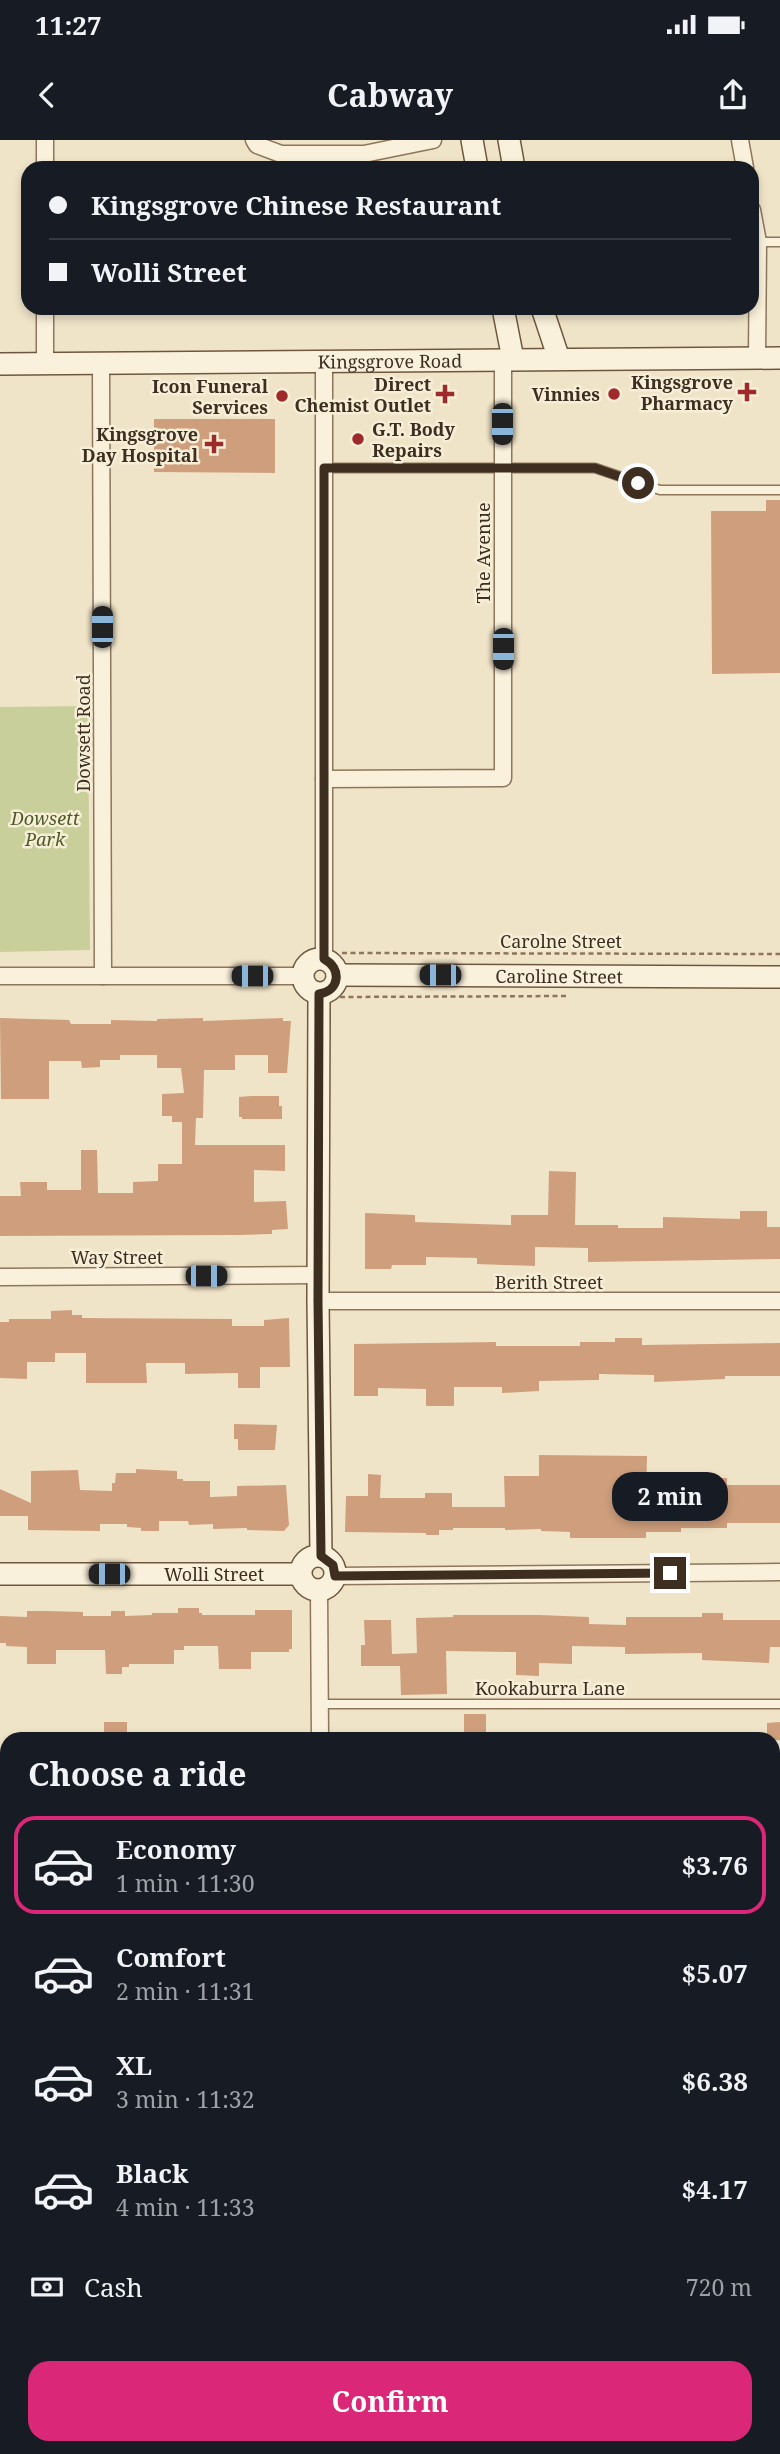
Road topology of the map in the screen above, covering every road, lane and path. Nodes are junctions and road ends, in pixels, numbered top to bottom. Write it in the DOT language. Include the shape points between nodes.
graph roads {
  1 [pos="46,140"];
  2 [pos="254,140"];
  3 [pos="433,140"];
  4 [pos="472,140"];
  5 [pos="509,140"];
  6 [pos="740,140"];
  7 [pos="46,161"];
  8 [pos="476,161"];
  9 [pos="513,161"];
  10 [pos="744,161"];
  11 [pos="759,242"];
  12 [pos="780,242"];
  13 [pos="45,315"];
  14 [pos="504,315"];
  15 [pos="544,315"];
  16 [pos="756,315"];
  17 [pos="757,358"];
  18 [pos="780,358"];
  19 [pos="508,359"];
  20 [pos="559,359"];
  21 [pos="324,360"];
  22 [pos="101,363"];
  23 [pos="0,364"];
  24 [pos="45,364"];
  25 [pos="324,468"];
  26 [pos="502,468"];
  27 [pos="780,490"];
  28 [pos="324,779"];
  29 [pos="780,954"];
  30 [pos="335,962"];
  31 [pos="0,976"];
  32 [pos="103,976"];
  33 [pos="302,976"];
  34 [pos="780,977"];
  35 [pos="329,995"];
  36 [pos="569,996"];
  37 [pos="318,1275"];
  38 [pos="0,1277"];
  39 [pos="318,1301"];
  40 [pos="780,1301"];
  41 [pos="321,1556"];
  42 [pos="780,1572"];
  43 [pos="0,1574"];
  44 [pos="300,1574"];
  45 [pos="327,1583"];
  46 [pos="320,1704"];
  47 [pos="780,1704"];
  48 [pos="320,1732"];
  1 -- 7 [label="street"];
  2 -- 3 [label="street" via="281,154 364,154"];
  4 -- 8 [label="street"];
  5 -- 9 [label="street"];
  6 -- 10 [label="street"];
  11 -- 12 [label="lane"];
  13 -- 24 [label="street"];
  14 -- 19 [label="street"];
  15 -- 20 [label="street"];
  16 -- 17 [label="street"];
  17 -- 18 [label="street, Kingsgrove Road"];
  17 -- 20 [label="street, Kingsgrove Road"];
  19 -- 20 [label="street, Kingsgrove Road"];
  19 -- 21 [label="street, Kingsgrove Road"];
  19 -- 26 [label="street, The Avenue"];
  21 -- 22 [label="street, Kingsgrove Road"];
  21 -- 25 [label="street"];
  22 -- 24 [label="street, Kingsgrove Road"];
  22 -- 32 [label="street, Dowsett Road"];
  23 -- 24 [label="street, Kingsgrove Road"];
  25 -- 26 [label="lane"];
  25 -- 28 [label="street"];
  26 -- 27 [label="lane" via="595,468 660,490"];
  26 -- 28 [label="street, The Avenue" via="503,778"];
  28 -- 30 [label="street"];
  29 -- 30 [label="path, Carolne Street"];
  30 -- 33 [label="street" via="309,962"];
  30 -- 34 [label="street, Caroline Street"];
  30 -- 35 [label="street" via="337,981"];
  31 -- 32 [label="street"];
  32 -- 33 [label="street"];
  33 -- 35 [label="street" via="307,988"];
  35 -- 36 [label="path, Caroline Street"];
  35 -- 37 [label="street"];
  37 -- 38 [label="street, Way Street"];
  37 -- 39 [label="street"];
  39 -- 40 [label="street, Berith Street"];
  39 -- 41 [label="street"];
  41 -- 44 [label="street" via="306,1560"];
  41 -- 45 [label="street" via="333,1565"];
  42 -- 45 [label="street"];
  43 -- 44 [label="street, Wolli Street"];
  44 -- 45 [label="street" via="309,1588"];
  45 -- 46 [label="street"];
  46 -- 47 [label="lane, Kookaburra Lane"];
  46 -- 48 [label="street"];
}
